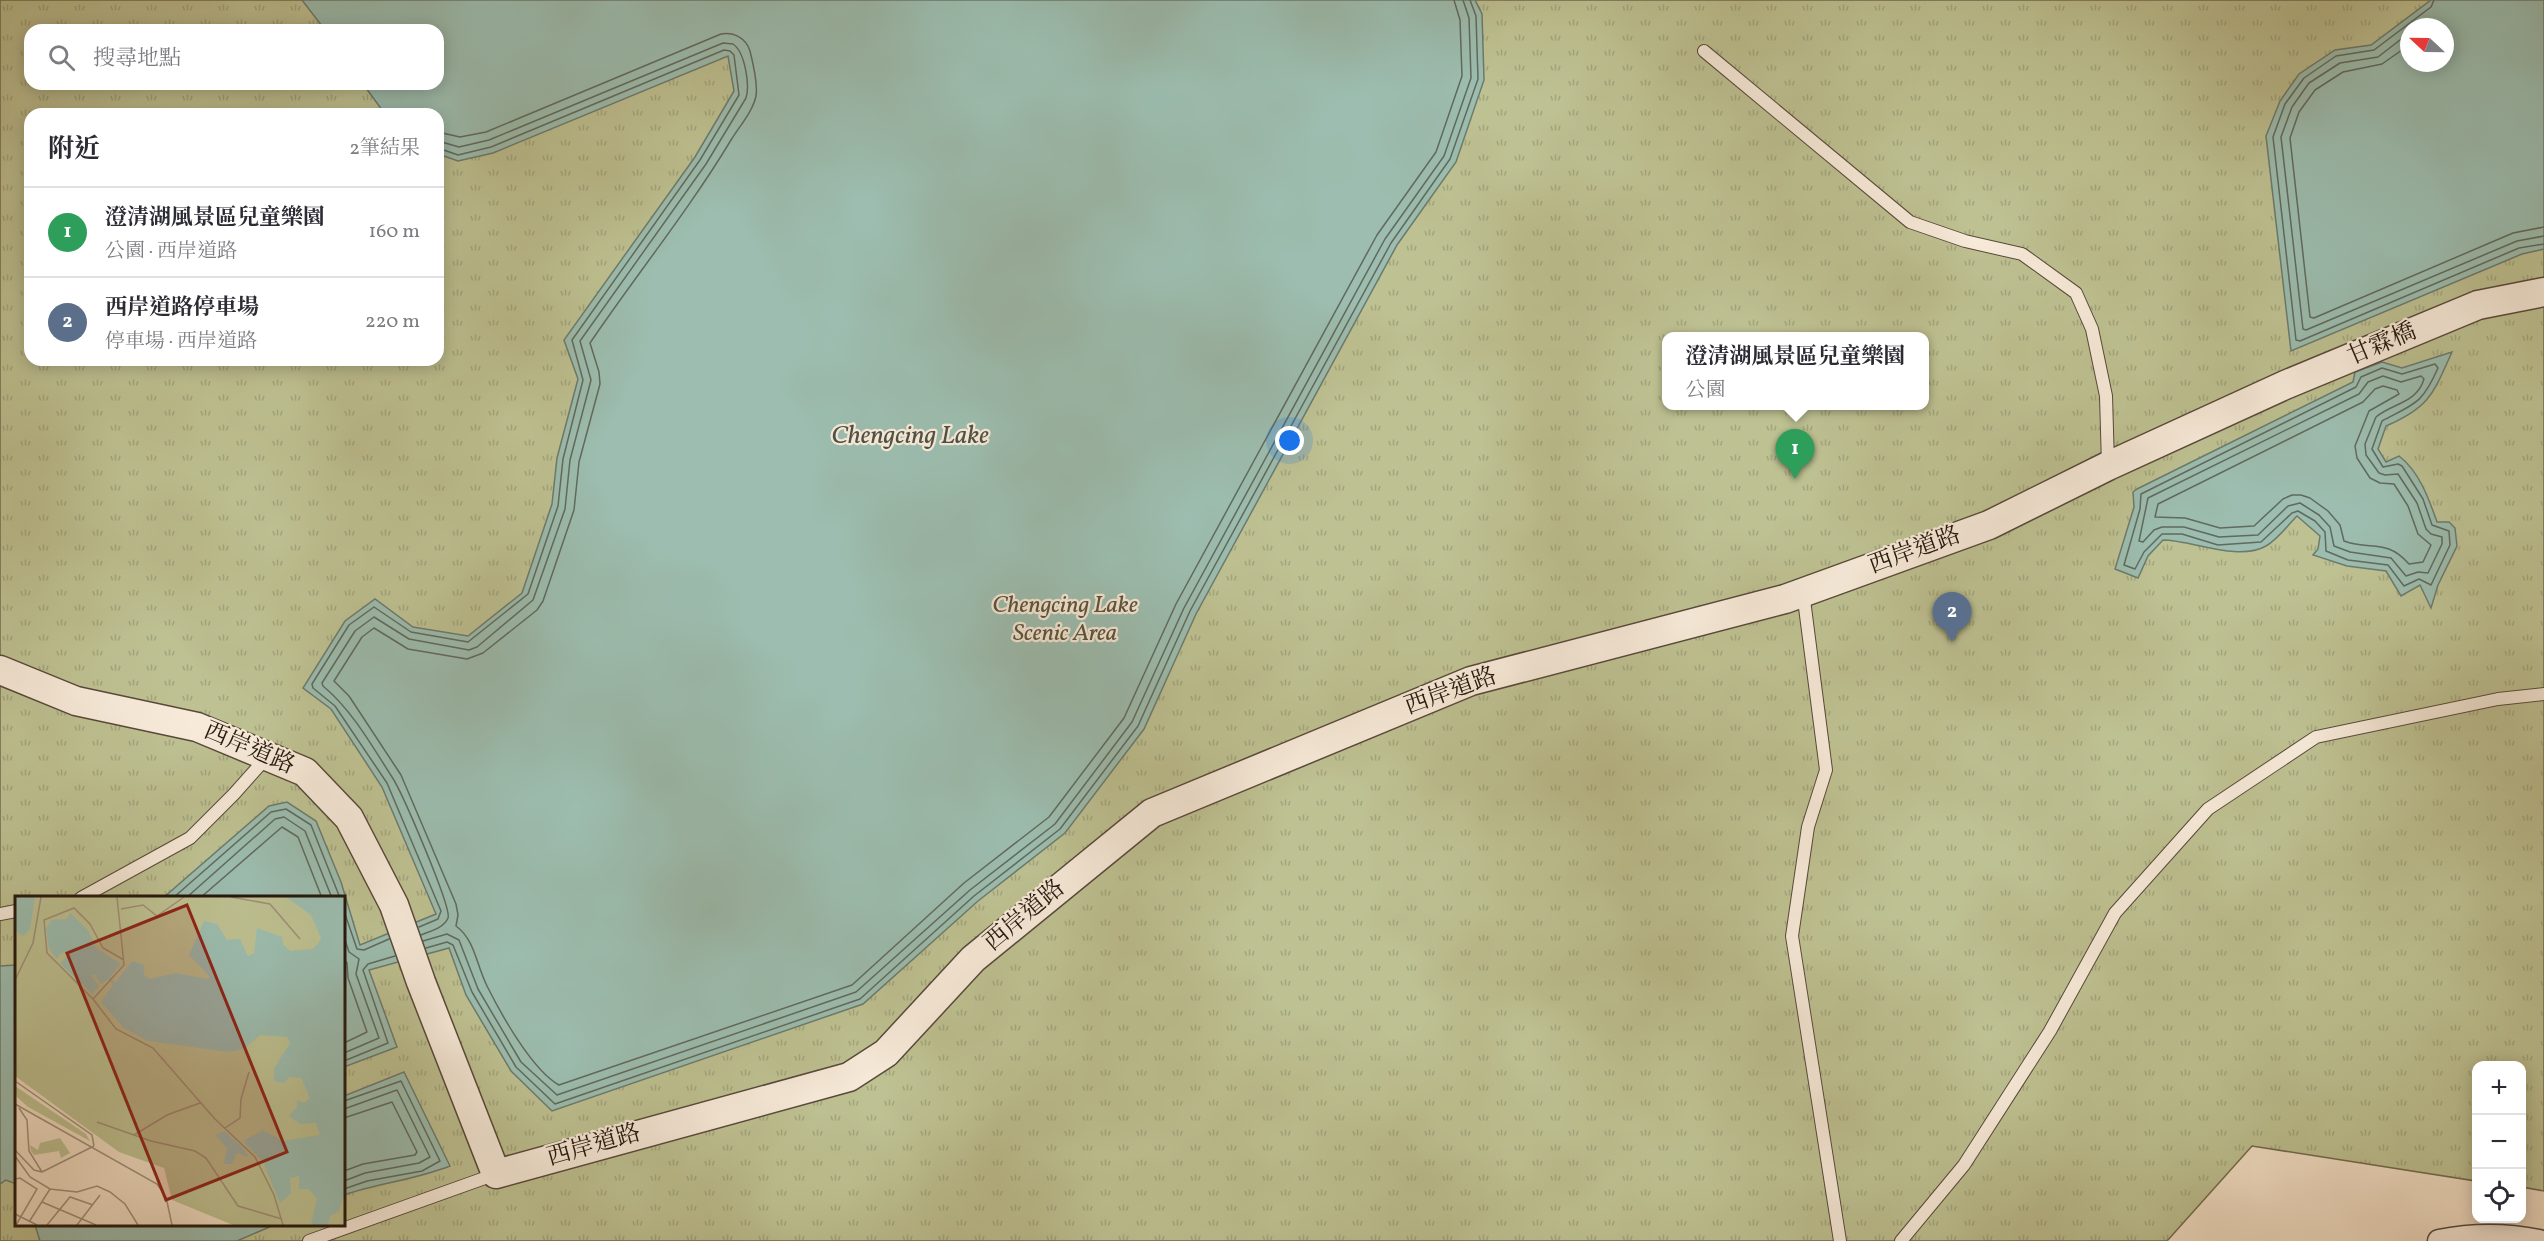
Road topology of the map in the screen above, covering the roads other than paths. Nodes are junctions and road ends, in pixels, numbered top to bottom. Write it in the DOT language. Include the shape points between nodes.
graph roads {
  1 [pos="1704,51"];
  2 [pos="2544,292"];
  3 [pos="2285,385"];
  4 [pos="2108,466"];
  5 [pos="1803,592"];
  6 [pos="0,670"];
  7 [pos="2544,694"];
  8 [pos="268,755"];
  9 [pos="83,896"];
  10 [pos="15,911"];
  11 [pos="0,914"];
  12 [pos="496,1174"];
  13 [pos="309,1241"];
  14 [pos="1840,1241"];
  15 [pos="1900,1241"];
  16 [pos="2439,1241"];
  17 [pos="2539,1241"];
  1 -- 4 [label="lane" via="1910,222 1965,241 2022,254 2076,293 2092,329 2106,396"];
  2 -- 3 [label="street, 甘霖橋" via="2478,304"];
  3 -- 4 [label="street, 西岸道路"];
  4 -- 5 [label="street, 西岸道路" via="1989,525"];
  5 -- 12 [label="street, 西岸道路" via="1471,681 1152,813 973,959 886,1053 849,1077"];
  5 -- 14 [label="lane" via="1826,770 1808,827 1792,936"];
  6 -- 8 [label="street, 西岸道路" via="76,700 198,727"];
  7 -- 15 [label="lane" via="2498,699 2316,737 2208,809 2115,913 2050,1031 1964,1165"];
  8 -- 9 [label="lane" via="190,838"];
  8 -- 12 [label="street, 西岸道路" via="305,772 349,818 394,905"];
  10 -- 11 [label="lane"];
  12 -- 13 [label="lane"];
  16 -- 17 [label="street" via="2472,1235 2513,1235"];
}
